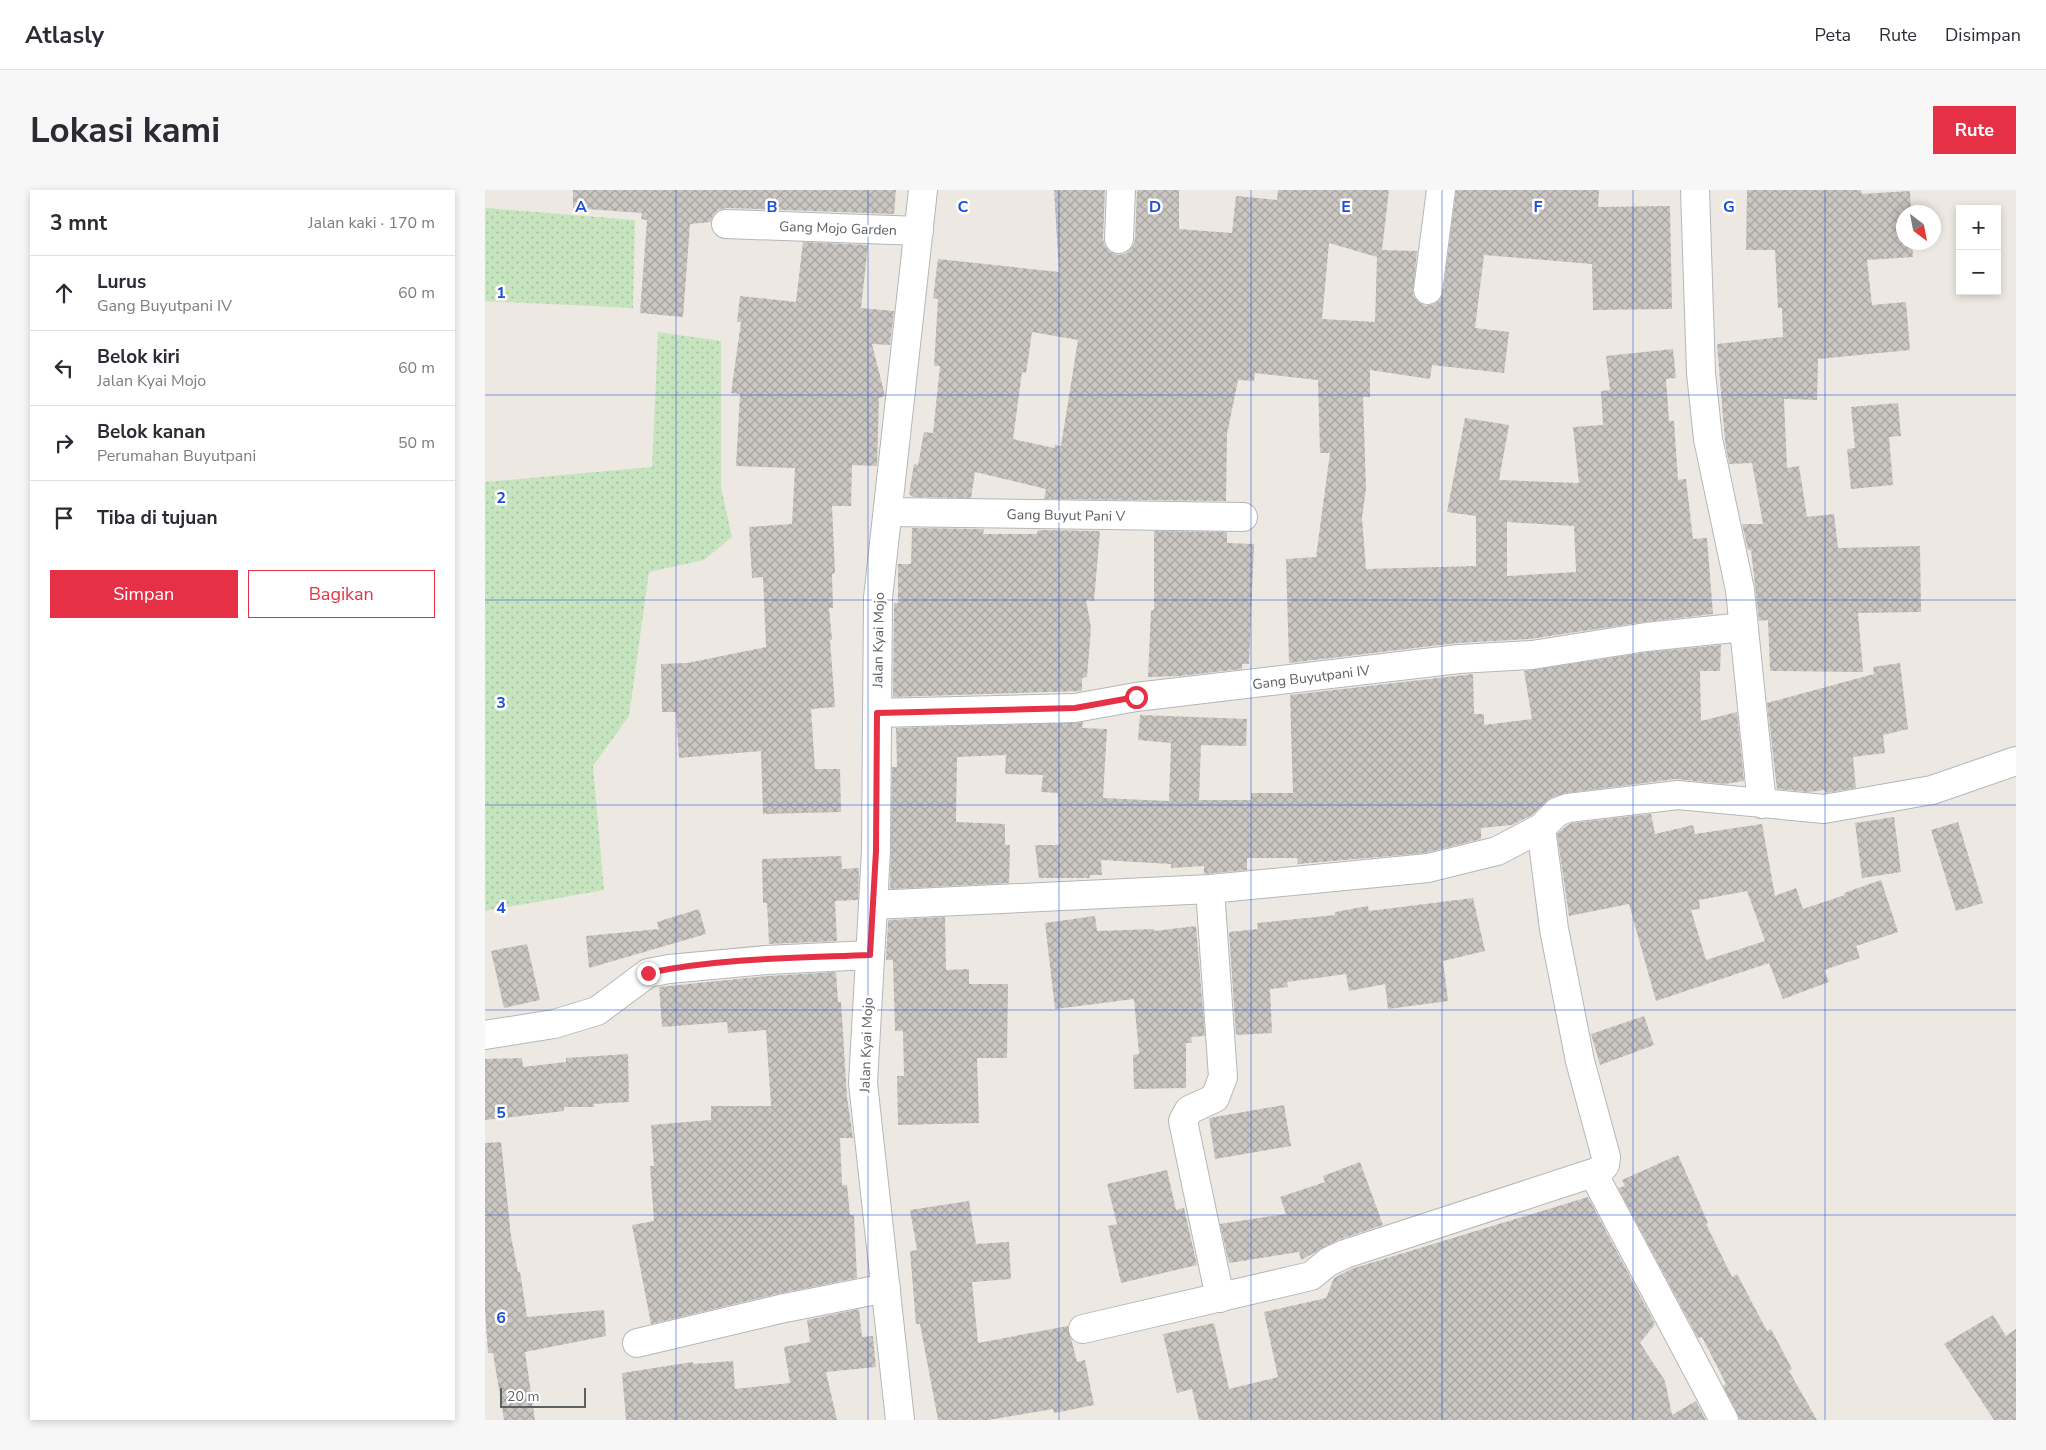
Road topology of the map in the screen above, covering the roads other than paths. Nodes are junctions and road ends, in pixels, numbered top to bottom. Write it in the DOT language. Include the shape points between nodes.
graph roads {
  1 [pos="923,190"];
  2 [pos="1121,190"];
  3 [pos="1441,190"];
  4 [pos="1695,190"];
  5 [pos="726,224"];
  6 [pos="919,231"];
  7 [pos="1119,239"];
  8 [pos="1428,290"];
  9 [pos="888,512"];
  10 [pos="1243,517"];
  11 [pos="1744,627"];
  12 [pos="877,713"];
  13 [pos="2016,761"];
  14 [pos="1763,804"];
  15 [pos="1541,828"];
  16 [pos="1210,889"];
  17 [pos="873,905"];
  18 [pos="870,955"];
  19 [pos="485,1035"];
  20 [pos="1593,1173"];
  21 [pos="886,1288"];
  22 [pos="1220,1298"];
  23 [pos="1083,1329"];
  24 [pos="637,1343"];
  25 [pos="900,1420"];
  26 [pos="1724,1420"];
  1 -- 6 [label="street, Jalan Kyai Mojo"];
  2 -- 7 [label="street"];
  3 -- 8 [label="street"];
  4 -- 11 [label="street" via="1701,373 1708,439 1740,590"];
  5 -- 6 [label="street, Gang Mojo Garden"];
  6 -- 9 [label="street, Jalan Kyai Mojo"];
  9 -- 10 [label="street, Gang Buyut Pani V"];
  9 -- 12 [label="street, Jalan Kyai Mojo" via="878,598"];
  11 -- 12 [label="street, Gang Buyutpani IV" via="1646,637 1532,655 1459,659 1136,697 1075,708"];
  11 -- 14 [label="street"];
  12 -- 17 [label="street, Jalan Kyai Mojo"];
  13 -- 14 [label="street" via="1932,790 1824,810"];
  14 -- 15 [label="street" via="1677,795 1568,808 1557,812"];
  15 -- 16 [label="street" via="1497,851 1429,868"];
  15 -- 20 [label="street" via="1554,929 1580,1061 1606,1157 1605,1165"];
  16 -- 17 [label="street"];
  16 -- 22 [label="street" via="1223,1077 1215,1098 1189,1110 1183,1122"];
  17 -- 18 [label="street, Jalan Kyai Mojo"];
  18 -- 19 [label="street" via="767,960 648,973 597,1011 554,1024"];
  18 -- 21 [label="street, Jalan Kyai Mojo" via="863,1083"];
  20 -- 22 [label="street" via="1345,1254 1328,1262 1311,1276"];
  20 -- 26 [label="street"];
  21 -- 24 [label="street"];
  21 -- 25 [label="street, Jalan Kyai Mojo"];
  22 -- 23 [label="street"];
}
